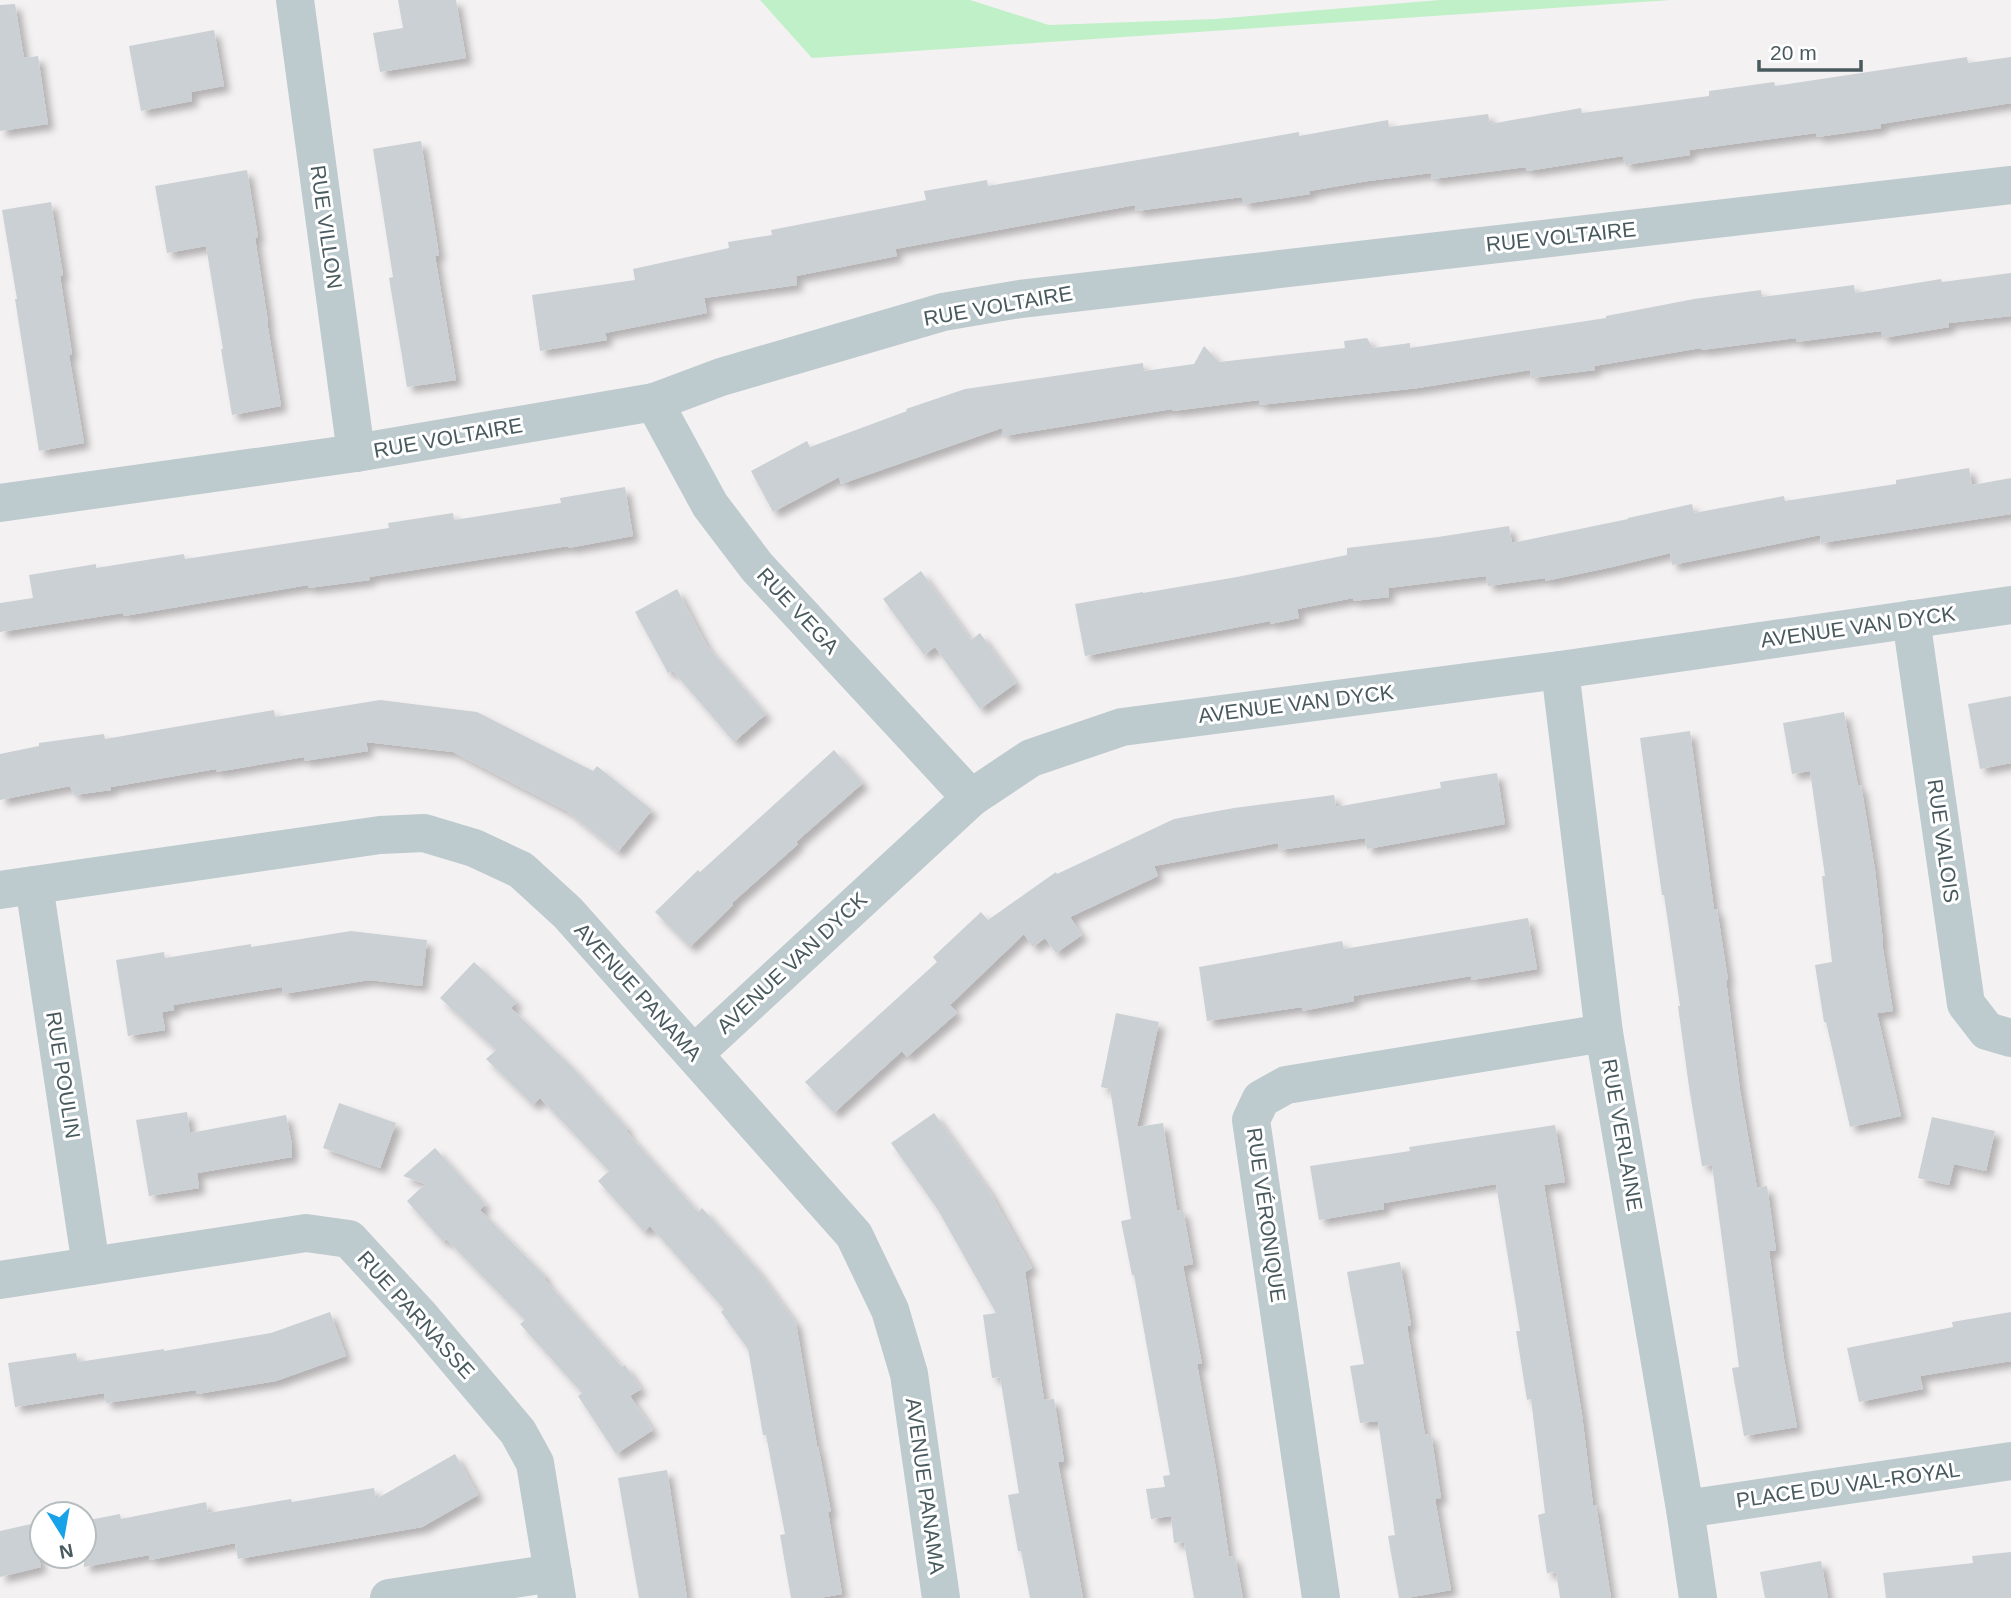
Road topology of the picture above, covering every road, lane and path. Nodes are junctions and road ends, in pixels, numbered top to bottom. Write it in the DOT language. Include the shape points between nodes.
graph roads {
  1 [pos="295,0"];
  2 [pos="2011,185"];
  3 [pos="654,402"];
  4 [pos="356,453"];
  5 [pos="0,503"];
  6 [pos="2011,605"];
  7 [pos="1911,620"];
  8 [pos="1560,670"];
  9 [pos="971,798"];
  10 [pos="17,888"];
  11 [pos="1604,1033"];
  12 [pos="2011,1038"];
  13 [pos="694,1054"];
  14 [pos="91,1266"];
  15 [pos="0,1280"];
  16 [pos="2011,1461"];
  17 [pos="1685,1509"];
  18 [pos="555,1585"];
  19 [pos="389,1598"];
  20 [pos="941,1598"];
  21 [pos="1321,1598"];
  22 [pos="1698,1598"];
  1 -- 4 [label="street, RUE VILLON"];
  2 -- 3 [label="street, RUE VOLTAIRE" via="1020,299 943,312 721,377"];
  3 -- 4 [label="street, RUE VOLTAIRE"];
  3 -- 9 [label="street, RUE VEGA" via="710,505 757,567"];
  4 -- 5 [label="street, RUE VOLTAIRE"];
  6 -- 7 [label="street, AVENUE VAN DYCK"];
  7 -- 8 [label="street, AVENUE VAN DYCK"];
  7 -- 12 [label="street, RUE VALOIS" via="1966,1004 1987,1031"];
  8 -- 9 [label="street, AVENUE VAN DYCK" via="1122,727 1031,758"];
  8 -- 11 [label="street, RUE VERLAINE"];
  9 -- 13 [label="street, AVENUE VAN DYCK"];
  10 -- 13 [label="street, AVENUE PANAMA" via="332,841 424,833 474,848 521,870 568,913"];
  10 -- 14 [label="street, RUE POULIN"];
  11 -- 17 [label="street, RUE VERLAINE"];
  11 -- 21 [label="street, RUE VÉRONIQUE" via="1286,1085 1261,1099 1251,1119"];
  13 -- 20 [label="street, AVENUE PANAMA" via="854,1235 890,1310 909,1374"];
  14 -- 15 [label="street, RUE PARNASSE"];
  14 -- 18 [label="street, RUE PARNASSE" via="306,1233 349,1240 518,1432 535,1463"];
  16 -- 17 [label="street, PLACE DU VAL-ROYAL"];
  17 -- 22 [label="street, RUE VERLAINE"];
  18 -- 19 [label="street"];
}
